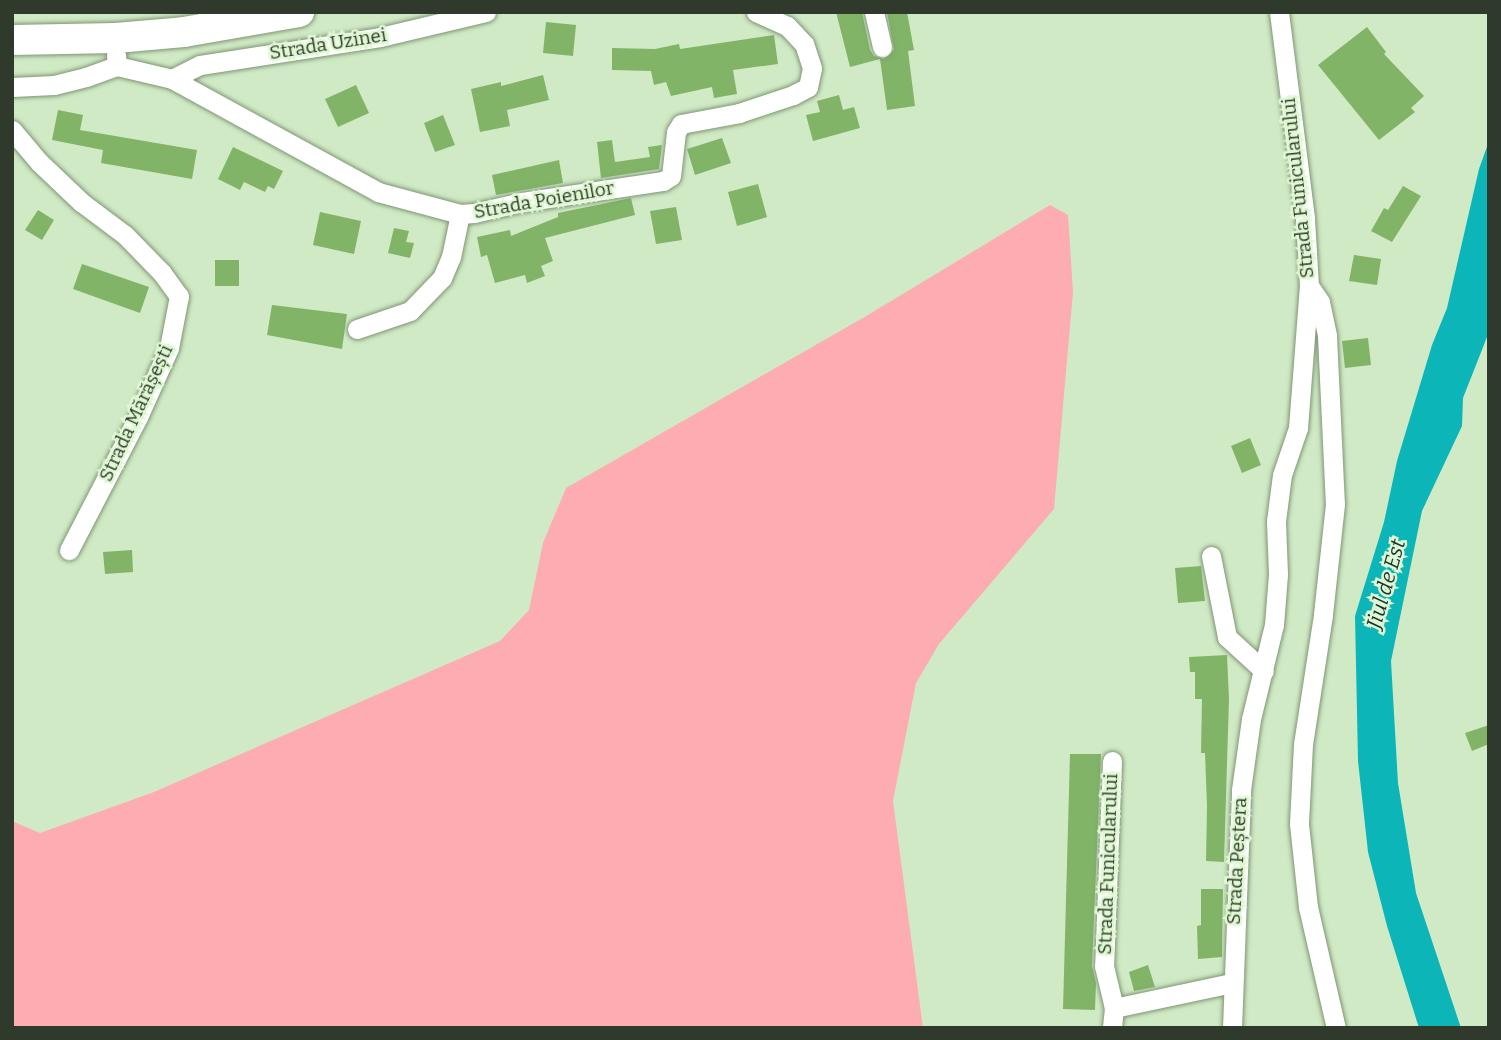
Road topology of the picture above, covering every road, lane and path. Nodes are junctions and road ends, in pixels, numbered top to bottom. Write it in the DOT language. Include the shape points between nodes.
graph roads {
  1 [pos="299,12"];
  2 [pos="486,12"];
  3 [pos="756,12"];
  4 [pos="874,12"];
  5 [pos="1279,12"];
  6 [pos="12,40"];
  7 [pos="882,47"];
  8 [pos="116,52"];
  9 [pos="172,79"];
  10 [pos="12,87"];
  11 [pos="12,130"];
  12 [pos="460,214"];
  13 [pos="1309,286"];
  14 [pos="357,329"];
  15 [pos="69,550"];
  16 [pos="1211,556"];
  17 [pos="1264,671"];
  18 [pos="1259,695"];
  19 [pos="1112,761"];
  20 [pos="1232,983"];
  21 [pos="1113,1018"];
  22 [pos="1232,1028"];
  23 [pos="1336,1028"];
  1 -- 8 [label="main road"];
  2 -- 9 [label="street, Strada Uzinei" via="369,39 200,65"];
  3 -- 12 [label="street, Strada Poienilor" via="787,26 804,44 812,68 808,87 739,113 681,124 671,176 663,181"];
  4 -- 7 [label="street"];
  5 -- 13 [label="street, Strada Funicularului"];
  6 -- 8 [label="main road"];
  8 -- 9 [label="street, Strada Poienilor"];
  8 -- 10 [label="street" via="54,85"];
  9 -- 12 [label="street, Strada Poienilor" via="378,192"];
  11 -- 15 [label="street, Strada Mărășești" via="82,202 125,235 179,296 169,348"];
  12 -- 14 [label="street" via="442,278 410,311"];
  13 -- 17 [label="street, Strada Funicularului" via="1298,428 1282,475 1274,625"];
  13 -- 23 [label="street" via="1320,302 1327,336 1335,505 1303,744 1298,824 1308,907"];
  16 -- 17 [label="street" via="1227,637"];
  17 -- 18 [label="street, Strada Funicularului"];
  18 -- 20 [label="street, Strada Peștera" via="1241,790"];
  19 -- 21 [label="street, Strada Funicularului" via="1104,966"];
  20 -- 21 [label="street, Strada Funicularului"];
  20 -- 22 [label="street, Strada Peștera"];
}
